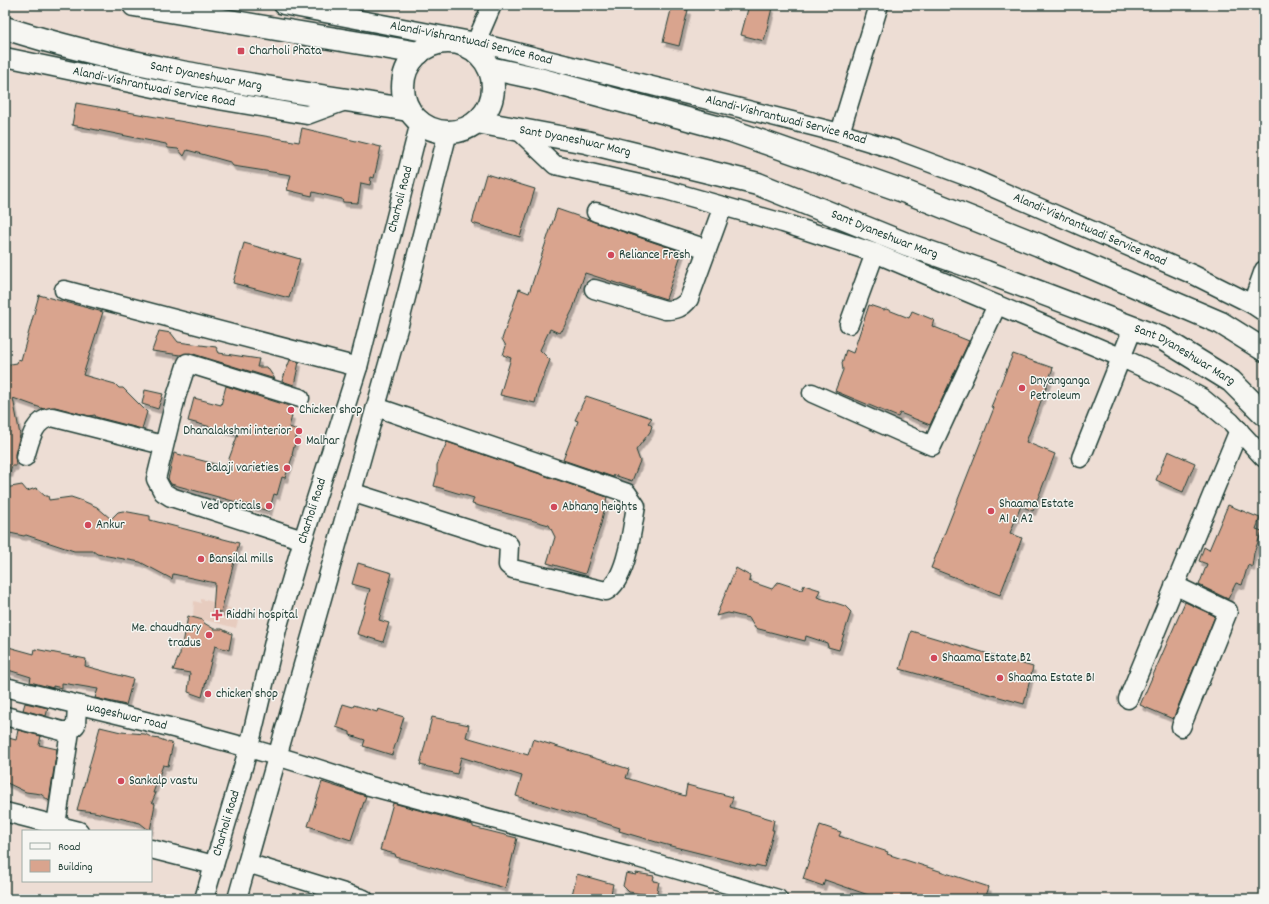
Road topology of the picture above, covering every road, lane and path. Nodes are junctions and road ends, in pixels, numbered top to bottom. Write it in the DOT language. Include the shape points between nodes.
graph roads {
  1 [pos="134,5"];
  2 [pos="283,5"];
  3 [pos="492,5"];
  4 [pos="879,5"];
  5 [pos="5,28"];
  6 [pos="474,46"];
  7 [pos="419,53"];
  8 [pos="5,57"];
  9 [pos="489,68"];
  10 [pos="348,100"];
  11 [pos="414,116"];
  12 [pos="477,122"];
  13 [pos="517,129"];
  14 [pos="448,132"];
  15 [pos="840,133"];
  16 [pos="723,206"];
  17 [pos="596,212"];
  18 [pos="707,249"];
  19 [pos="875,253"];
  20 [pos="383,266"];
  21 [pos="1264,270"];
  22 [pos="411,275"];
  23 [pos="594,289"];
  24 [pos="64,290"];
  25 [pos="997,305"];
  26 [pos="1258,308"];
  27 [pos="850,324"];
  28 [pos="1133,328"];
  29 [pos="1264,350"];
  30 [pos="1120,357"];
  31 [pos="358,367"];
  32 [pos="812,392"];
  33 [pos="300,398"];
  34 [pos="376,407"];
  35 [pos="1264,414"];
  36 [pos="1239,430"];
  37 [pos="163,446"];
  38 [pos="25,457"];
  39 [pos="1080,458"];
  40 [pos="1264,458"];
  41 [pos="351,492"];
  42 [pos="303,540"];
  43 [pos="1174,586"];
  44 [pos="5,687"];
  45 [pos="1128,699"];
  46 [pos="77,705"];
  47 [pos="5,716"];
  48 [pos="1181,727"];
  49 [pos="70,731"];
  50 [pos="248,747"];
  51 [pos="277,756"];
  52 [pos="5,812"];
  53 [pos="56,825"];
  54 [pos="75,830"];
  55 [pos="152,849"];
  56 [pos="246,863"];
  57 [pos="214,865"];
  58 [pos="204,899"];
  59 [pos="237,899"];
  60 [pos="364,899"];
  61 [pos="778,899"];
  1 -- 7 [label="main road"];
  2 -- 6 [label="street, Alandi-Vishrantwadi Service Road"];
  3 -- 6 [label="street"];
  4 -- 15 [label="street"];
  5 -- 10 [label="main road, Sant Dyaneshwar Marg" via="117,60"];
  6 -- 7 [label="main road" via="442,42 428,46"];
  6 -- 9 [label="main road"];
  6 -- 15 [label="street, Alandi-Vishrantwadi Service Road"];
  7 -- 11 [label="main road" via="408,66 403,81 404,96"];
  8 -- 10 [label="street, Alandi-Vishrantwadi Service Road" via="183,94 307,115"];
  9 -- 12 [label="main road" via="493,83 492,97"];
  9 -- 29 [label="main road" via="536,78 732,131 906,192 1039,245 1221,323"];
  10 -- 11 [label="main road, Sant Dyaneshwar Marg"];
  11 -- 14 [label="main road" via="433,130"];
  11 -- 20 [label="street, Charholi Road"];
  12 -- 13 [label="main road, Sant Dyaneshwar Marg"];
  12 -- 14 [label="main road" via="463,129"];
  13 -- 16 [label="street" via="555,165 666,190"];
  13 -- 28 [label="main road, Sant Dyaneshwar Marg" via="586,142 758,184 906,244"];
  14 -- 22 [label="street"];
  15 -- 26 [label="street, Alandi-Vishrantwadi Service Road" via="896,150 970,178 1194,275"];
  16 -- 18 [label="street"];
  16 -- 19 [label="street"];
  17 -- 18 [label="street"];
  18 -- 23 [label="street" via="689,299 684,306 676,310 665,310"];
  19 -- 25 [label="street"];
  19 -- 27 [label="street"];
  20 -- 22 [label="street"];
  20 -- 31 [label="street, Charholi Road"];
  21 -- 26 [label="street"];
  22 -- 34 [label="street"];
  24 -- 31 [label="street"];
  25 -- 30 [label="street"];
  25 -- 32 [label="street" via="932,446"];
  28 -- 30 [label="street"];
  28 -- 35 [label="main road, Sant Dyaneshwar Marg" via="1163,339 1231,381"];
  30 -- 36 [label="street" via="1202,398"];
  30 -- 39 [label="street"];
  31 -- 42 [label="street, Charholi Road"];
  33 -- 37 [label="street" via="187,364"];
  34 -- 41 [label="street"];
  34 -- 41 [label="street" via="626,493 636,506 618,582 606,592 513,569 508,565 509,545 505,541"];
  36 -- 40 [label="street"];
  36 -- 43 [label="street"];
  37 -- 38 [label="street" via="52,417 44,418 38,423"];
  37 -- 42 [label="street" via="156,479 163,492 171,498"];
  41 -- 51 [label="street"];
  42 -- 50 [label="street, Charholi Road" via="277,629"];
  43 -- 45 [label="street"];
  43 -- 48 [label="street" via="1228,611"];
  44 -- 46 [label="street, wageshwar road"];
  46 -- 49 [label="street" via="76,725"];
  46 -- 50 [label="street, wageshwar road"];
  47 -- 49 [label="street"];
  49 -- 53 [label="street"];
  50 -- 51 [label="street, wageshwar road"];
  50 -- 57 [label="street, Charholi Road"];
  51 -- 56 [label="street"];
  51 -- 61 [label="street, wageshwar road" via="366,785 638,858"];
  52 -- 53 [label="street"];
  53 -- 54 [label="street"];
  55 -- 57 [label="street"];
  56 -- 59 [label="street"];
  56 -- 60 [label="street"];
  57 -- 58 [label="street, Charholi Road"];
}
